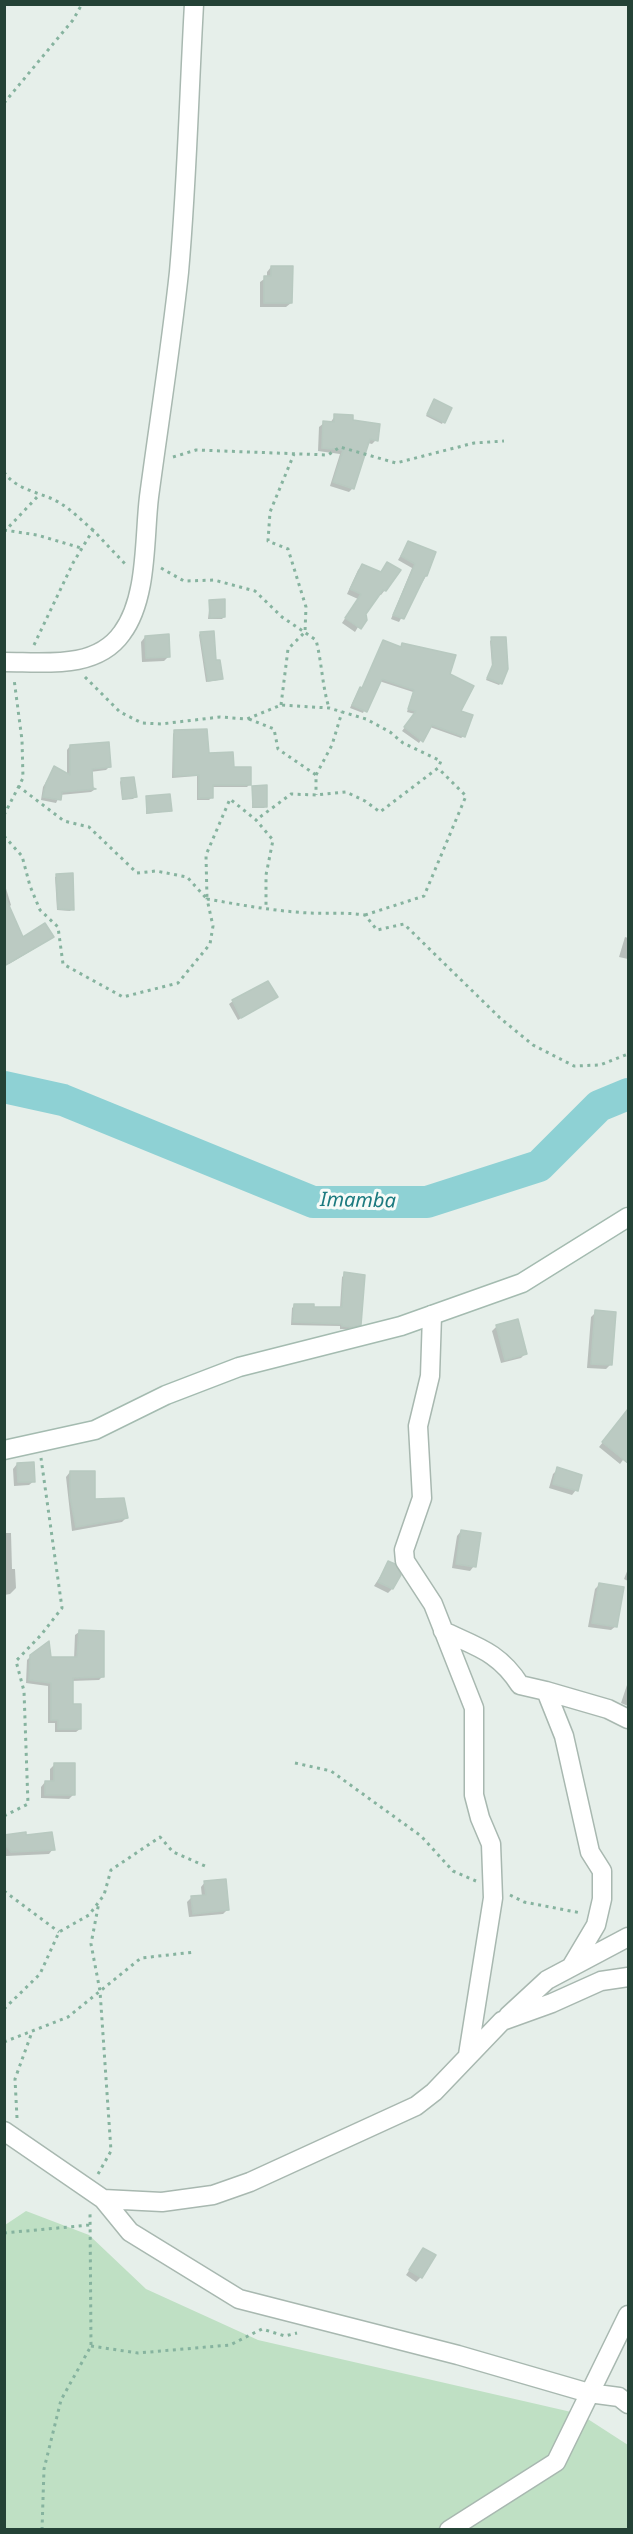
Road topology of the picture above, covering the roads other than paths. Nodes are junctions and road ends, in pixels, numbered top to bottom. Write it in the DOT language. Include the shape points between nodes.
graph roads {
  1 [pos="194,4"];
  2 [pos="14,662"];
  3 [pos="628,1217"];
  4 [pos="432,1315"];
  5 [pos="4,1450"];
  6 [pos="443,1631"];
  7 [pos="546,1691"];
  8 [pos="628,1719"];
  9 [pos="628,1937"];
  10 [pos="571,1967"];
  11 [pos="628,1977"];
  12 [pos="502,2021"];
  13 [pos="468,2055"];
  14 [pos="11,2136"];
  15 [pos="96,2194"];
  16 [pos="628,2315"];
  17 [pos="589,2393"];
  18 [pos="628,2404"];
  19 [pos="449,2529"];
  1 -- 2 [label="street" via="179,271 146,523 144,566 135,606 123,633 107,649 72,663"];
  3 -- 4 [label="street" via="522,1283"];
  4 -- 5 [label="street" via="239,1367 166,1395 95,1430"];
  4 -- 6 [label="street" via="430,1376 418,1426 422,1498 404,1550 405,1561 432,1604"];
  6 -- 7 [label="street" via="491,1654 508,1666 520,1685"];
  6 -- 13 [label="street" via="474,1708 474,1795 492,1844 493,1898"];
  7 -- 8 [label="street" via="608,1709"];
  7 -- 10 [label="street" via="564,1736 590,1852 602,1871 602,1899 596,1925"];
  9 -- 10 [label="street"];
  10 -- 12 [label="street" via="547,1980"];
  11 -- 12 [label="street" via="601,1981"];
  12 -- 13 [label="street"];
  13 -- 15 [label="street" via="416,2106 250,2182 213,2195 162,2202"];
  14 -- 15 [label="street"];
  15 -- 17 [label="street" via="130,2232 239,2299"];
  16 -- 17 [label="street"];
  17 -- 18 [label="street" via="619,2397"];
  17 -- 19 [label="street" via="556,2462"];
}
